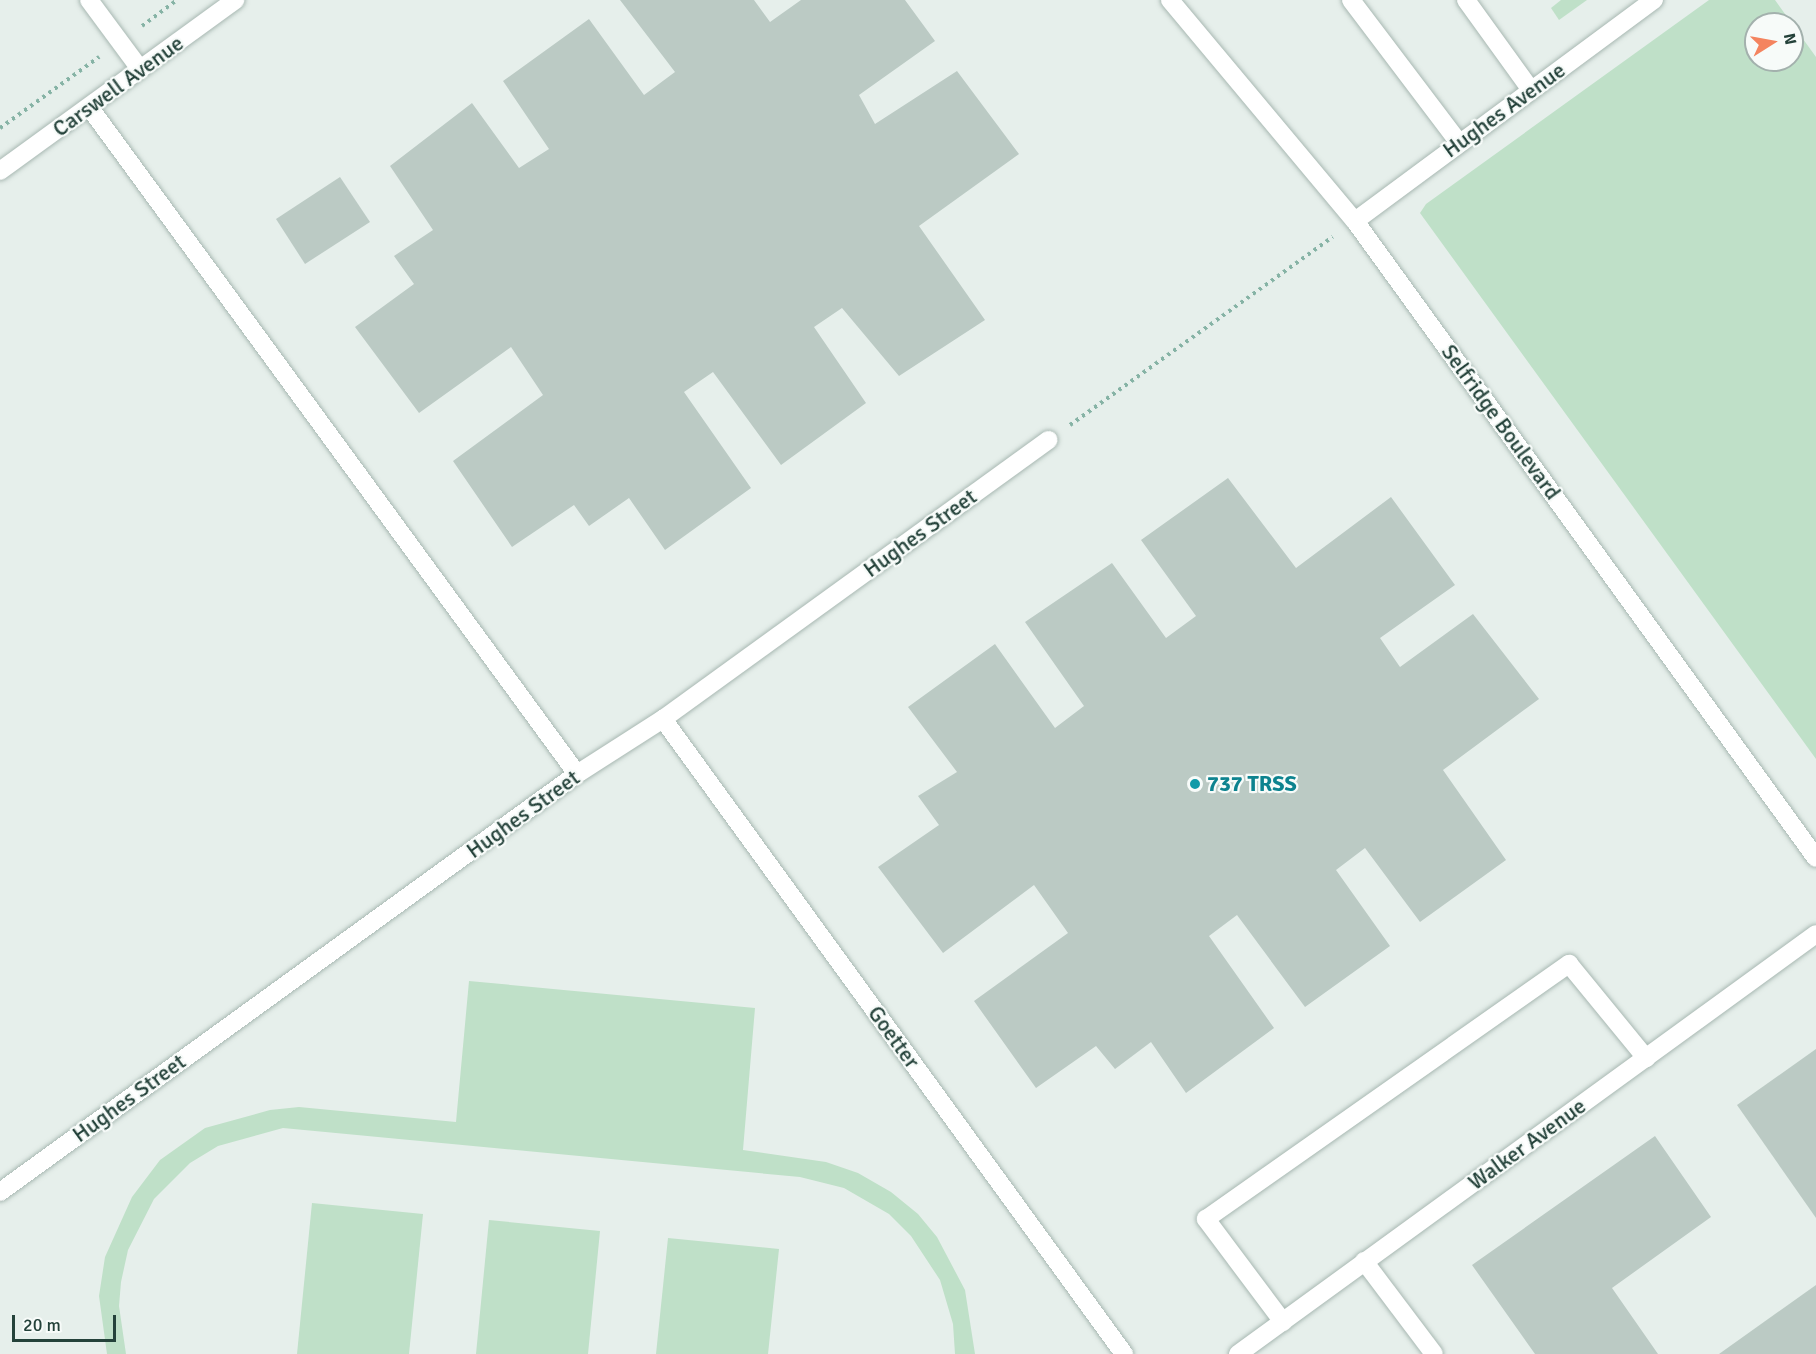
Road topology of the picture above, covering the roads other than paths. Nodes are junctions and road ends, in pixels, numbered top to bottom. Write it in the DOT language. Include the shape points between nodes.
graph roads {
  1 [pos="89,0"];
  2 [pos="235,0"];
  3 [pos="1170,0"];
  4 [pos="1351,0"];
  5 [pos="1466,0"];
  6 [pos="1654,0"];
  7 [pos="140,69"];
  8 [pos="1531,90"];
  9 [pos="90,108"];
  10 [pos="1459,143"];
  11 [pos="0,171"];
  12 [pos="1355,221"];
  13 [pos="1049,440"];
  14 [pos="663,719"];
  15 [pos="577,774"];
  16 [pos="1816,858"];
  17 [pos="1816,934"];
  18 [pos="1646,1058"];
  19 [pos="0,1192"];
  20 [pos="1364,1261"];
  21 [pos="1283,1322"];
  22 [pos="1124,1354"];
  23 [pos="1238,1354"];
  24 [pos="1434,1354"];
  1 -- 7 [label="street"];
  2 -- 7 [label="street, Carswell Avenue"];
  3 -- 12 [label="street, Selfridge Boulevard"];
  4 -- 10 [label="street"];
  5 -- 8 [label="street"];
  6 -- 8 [label="street, Hughes Avenue"];
  7 -- 9 [label="street, Carswell Avenue"];
  8 -- 10 [label="street, Hughes Avenue"];
  9 -- 11 [label="street, Carswell Avenue"];
  9 -- 15 [label="street"];
  10 -- 12 [label="street, Hughes Avenue"];
  12 -- 16 [label="street, Selfridge Boulevard"];
  13 -- 14 [label="street, Hughes Street"];
  14 -- 15 [label="street, Hughes Street"];
  14 -- 22 [label="street, Goetter"];
  15 -- 19 [label="street, Hughes Street"];
  17 -- 18 [label="street, Walker Avenue"];
  18 -- 20 [label="street, Walker Avenue"];
  18 -- 21 [label="street" via="1569,964 1206,1218"];
  20 -- 21 [label="street, Walker Avenue"];
  20 -- 24 [label="street"];
  21 -- 23 [label="street, Walker Avenue"];
}
